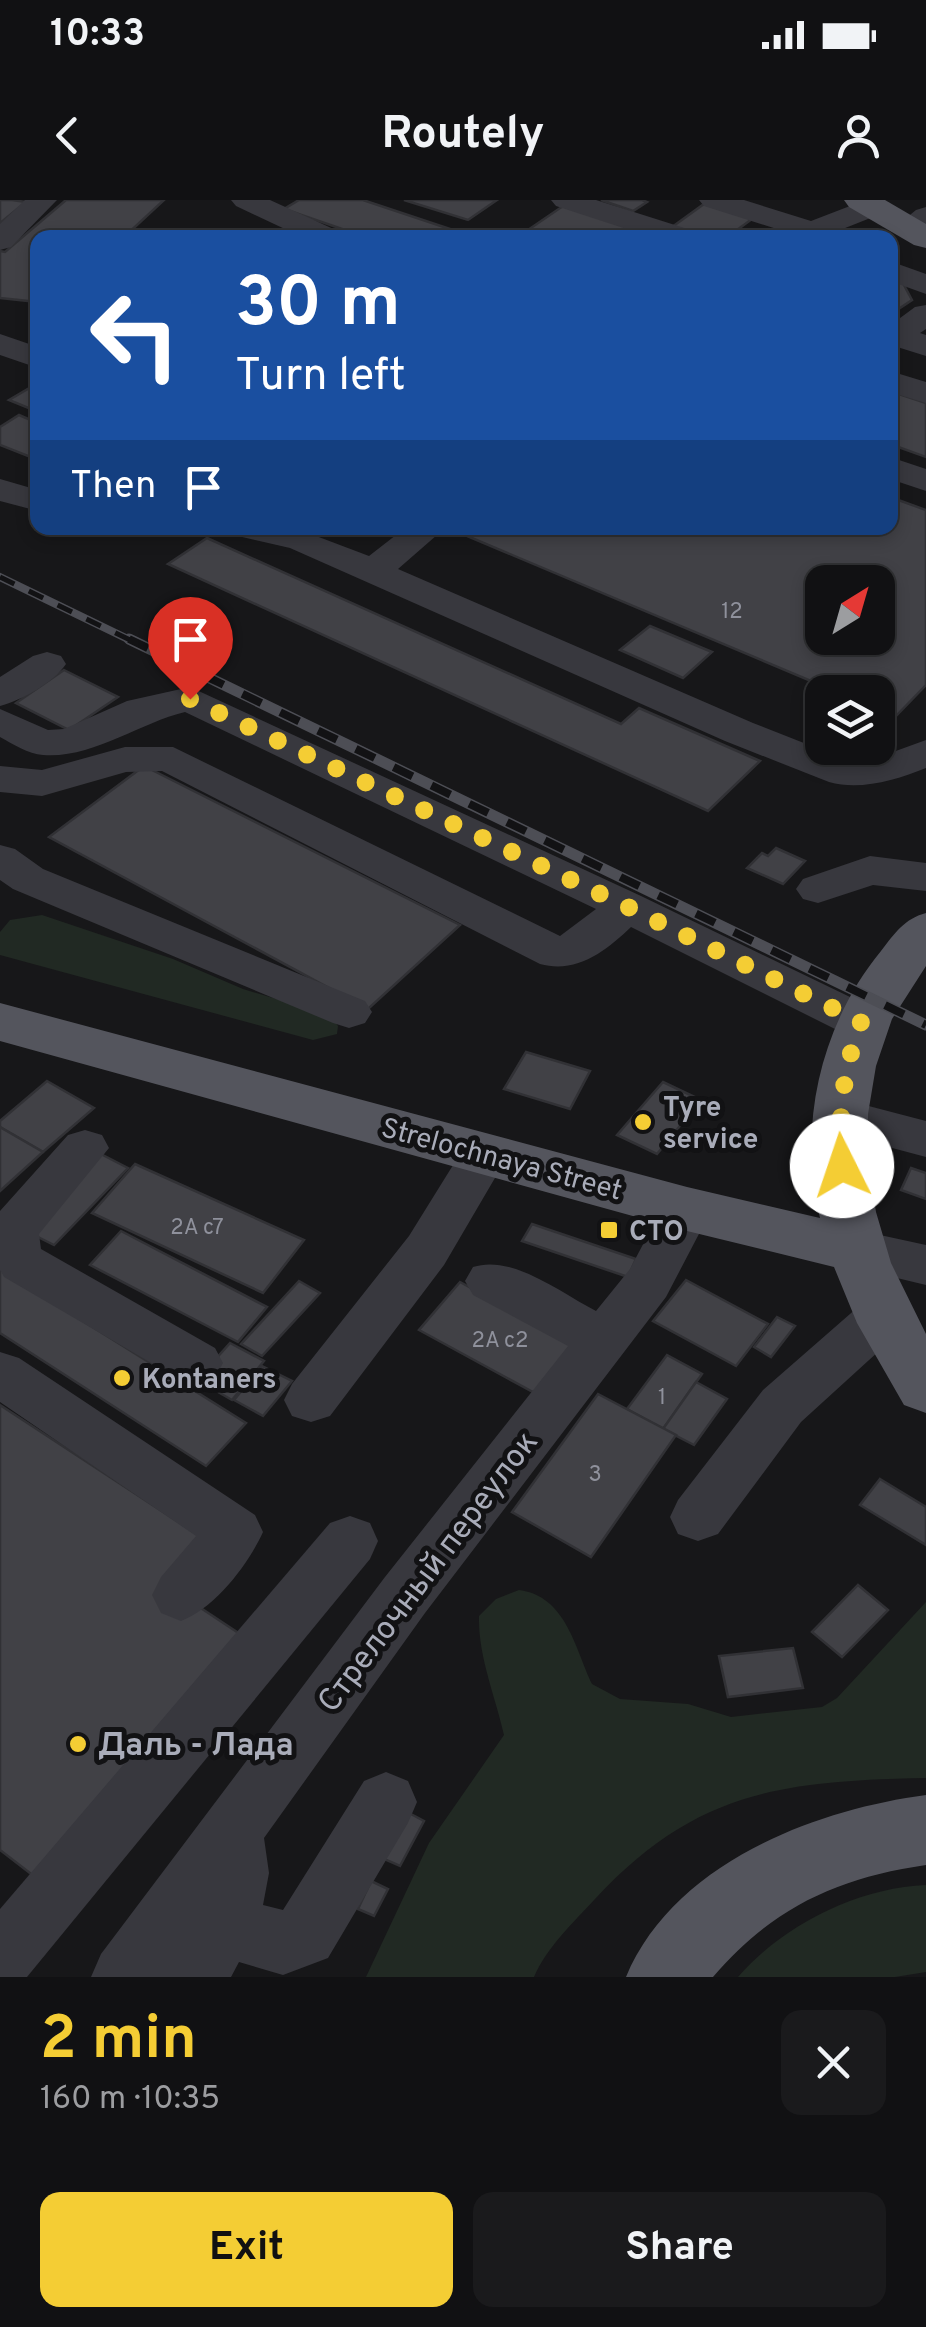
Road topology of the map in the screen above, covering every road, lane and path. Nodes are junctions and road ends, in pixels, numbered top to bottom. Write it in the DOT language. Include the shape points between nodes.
graph roads {
  1 [pos="42,200"];
  2 [pos="566,200"];
  3 [pos="714,200"];
  4 [pos="249,202"];
  5 [pos="867,204"];
  6 [pos="920,227"];
  7 [pos="228,230"];
  8 [pos="311,230"];
  9 [pos="661,230"];
  10 [pos="788,230"];
  11 [pos="811,230"];
  12 [pos="0,240"];
  13 [pos="926,314"];
  14 [pos="0,344"];
  15 [pos="926,346"];
  16 [pos="30,355"];
  17 [pos="898,384"];
  18 [pos="926,393"];
  19 [pos="898,470"];
  20 [pos="926,480"];
  21 [pos="0,490"];
  22 [pos="30,499"];
  23 [pos="281,535"];
  24 [pos="418,535"];
  25 [pos="374,570"];
  26 [pos="47,664"];
  27 [pos="0,694"];
  28 [pos="0,721"];
  29 [pos="926,752"];
  30 [pos="0,779"];
  31 [pos="0,859"];
  32 [pos="926,878"];
  33 [pos="818,889"];
  34 [pos="626,906"];
  35 [pos="926,930"];
  36 [pos="349,1012"];
  37 [pos="0,1022"];
  38 [pos="861,1022"];
  39 [pos="838,1116"];
  40 [pos="926,1139"];
  41 [pos="85,1148"];
  42 [pos="485,1154"];
  43 [pos="687,1209"];
  44 [pos="857,1250"];
  45 [pos="926,1265"];
  46 [pos="492,1281"];
  47 [pos="884,1315"];
  48 [pos="604,1340"];
  49 [pos="196,1363"];
  50 [pos="0,1374"];
  51 [pos="926,1387"];
  52 [pos="312,1400"];
  53 [pos="698,1517"];
  54 [pos="350,1541"];
  55 [pos="181,1595"];
  56 [pos="386,1802"];
  57 [pos="926,1830"];
  58 [pos="231,1834"];
  59 [pos="226,1919"];
  60 [pos="0,1959"];
  61 [pos="124,1977"];
  62 [pos="195,1977"];
  63 [pos="664,1977"];
  1 -- 12 [label="lane"];
  2 -- 9 [label="lane"];
  3 -- 10 [label="lane"];
  4 -- 7 [label="lane"];
  4 -- 8 [label="lane"];
  5 -- 6 [label="main road"];
  5 -- 11 [label="lane"];
  13 -- 15 [label="lane" via="903,331 904,339"];
  14 -- 16 [label="lane"];
  17 -- 18 [label="lane"];
  19 -- 20 [label="lane"];
  21 -- 22 [label="lane"];
  23 -- 25 [label="lane"];
  24 -- 25 [label="lane"];
  25 -- 29 [label="lane" via="843,773 888,768"];
  26 -- 27 [label="lane"];
  28 -- 34 [label="lane" via="42,743 71,741 141,710 190,699"];
  30 -- 34 [label="lane" via="46,783 135,757 173,760 556,953 568,952"];
  31 -- 36 [label="lane" via="28,879"];
  32 -- 33 [label="lane" via="870,870"];
  34 -- 38 [label="lane"];
  35 -- 38 [label="main road"];
  37 -- 42 [label="main road, Strelochnaya Street"];
  38 -- 39 [label="main road"];
  39 -- 40 [label="lane"];
  39 -- 44 [label="main road"];
  41 -- 49 [label="lane" via="16,1227 12,1242 22,1263"];
  42 -- 43 [label="main road, Strelochnaya Street"];
  42 -- 52 [label="lane" via="422,1258"];
  43 -- 44 [label="main road, Strelochnaya Street"];
  43 -- 48 [label="lane, Стрелочный переулок" via="648,1282"];
  44 -- 45 [label="lane"];
  44 -- 47 [label="main road"];
  46 -- 48 [label="lane"];
  47 -- 51 [label="main road"];
  47 -- 53 [label="lane" via="782,1406"];
  48 -- 58 [label="lane, Стрелочный переулок" via="405,1595"];
  50 -- 55 [label="lane" via="235,1532"];
  54 -- 60 [label="lane"];
  56 -- 59 [label="lane" via="305,1936 275,1944"];
  57 -- 63 [label="main road" via="829,1848 768,1878 713,1922"];
  58 -- 59 [label="lane" via="240,1860"];
  58 -- 61 [label="lane, Стрелочный переулок"];
  59 -- 62 [label="lane"];
}
